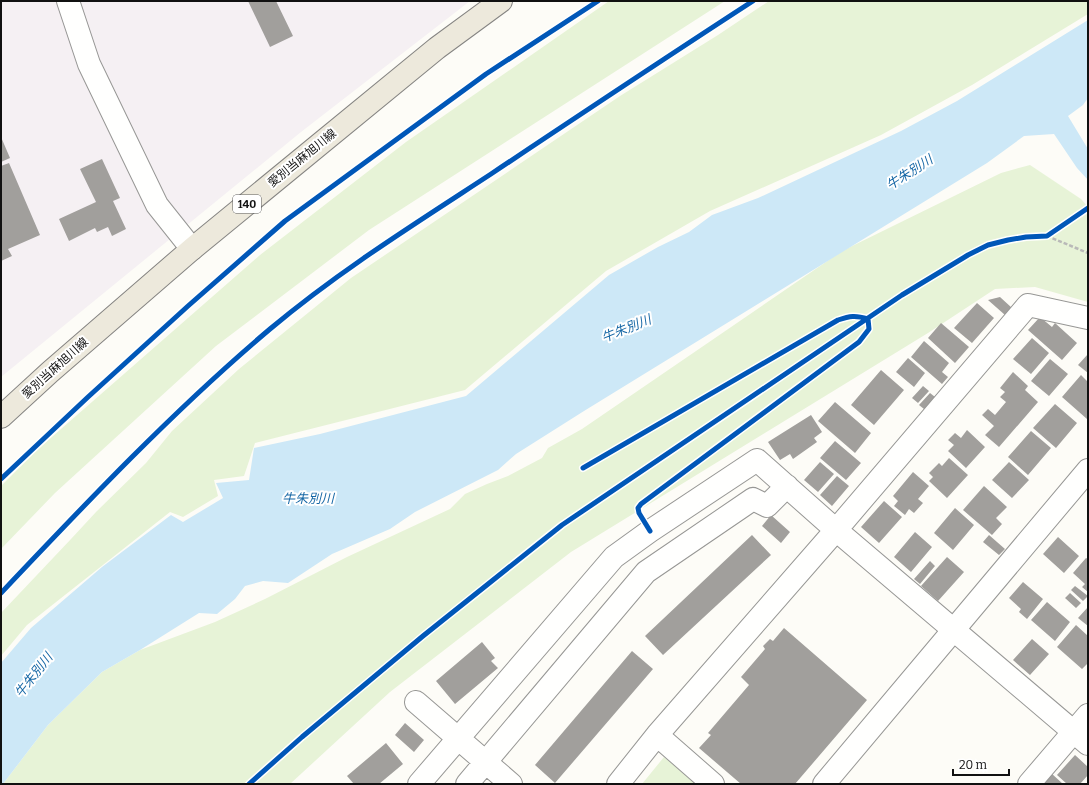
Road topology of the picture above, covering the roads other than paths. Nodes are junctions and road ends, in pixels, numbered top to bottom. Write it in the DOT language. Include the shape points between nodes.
graph roads {
  1 [pos="68,1"];
  2 [pos="501,1"];
  3 [pos="192,249"];
  4 [pos="1088,318"];
  5 [pos="1,417"];
  6 [pos="1088,470"];
  7 [pos="787,486"];
  8 [pos="836,530"];
  9 [pos="953,631"];
  10 [pos="416,702"];
  11 [pos="1088,715"];
  12 [pos="657,735"];
  13 [pos="1081,738"];
  14 [pos="458,739"];
  15 [pos="486,762"];
  16 [pos="419,784"];
  17 [pos="467,784"];
  18 [pos="511,784"];
  19 [pos="618,784"];
  20 [pos="713,784"];
  21 [pos="824,784"];
  22 [pos="1029,784"];
  1 -- 3 [label="street" via="89,64 157,205"];
  2 -- 3 [label="main road, 愛別当麻旭川線 / 140" via="437,48"];
  3 -- 5 [label="main road, 愛別当麻旭川線 / 140"];
  4 -- 8 [label="street" via="1028,305"];
  6 -- 9 [label="street"];
  7 -- 8 [label="street"];
  7 -- 14 [label="street" via="757,460 650,530 614,557"];
  7 -- 15 [label="street" via="767,506 753,499 646,572"];
  8 -- 9 [label="street"];
  8 -- 12 [label="street"];
  9 -- 13 [label="street"];
  9 -- 21 [label="street"];
  10 -- 14 [label="street"];
  11 -- 13 [label="street"];
  12 -- 19 [label="street"];
  12 -- 20 [label="street"];
  13 -- 22 [label="street"];
  14 -- 15 [label="street"];
  14 -- 16 [label="street"];
  15 -- 17 [label="street"];
  15 -- 18 [label="street"];
}
